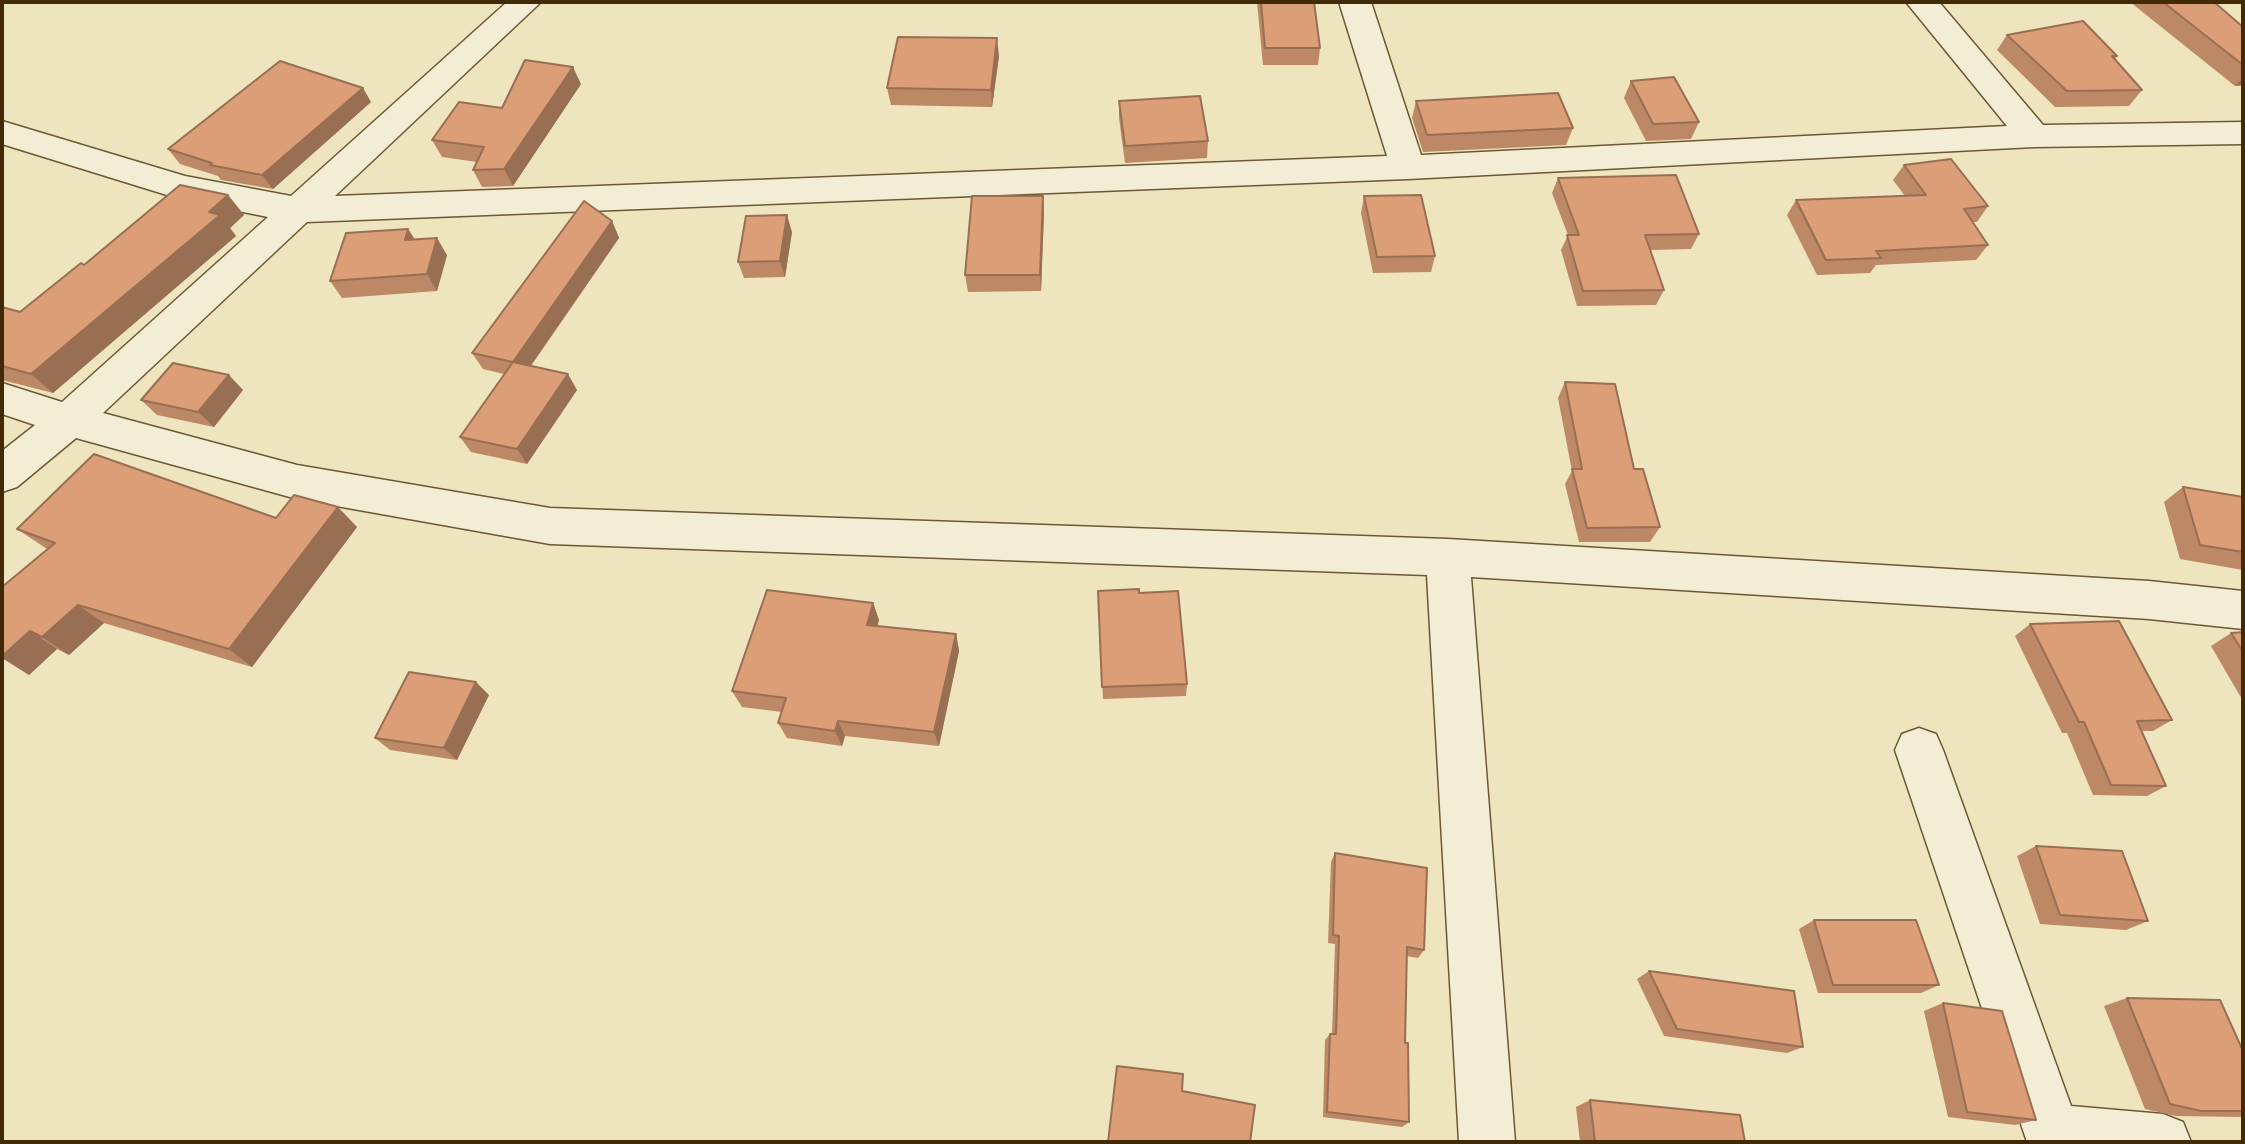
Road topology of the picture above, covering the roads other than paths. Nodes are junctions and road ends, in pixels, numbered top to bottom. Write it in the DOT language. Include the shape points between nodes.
graph roads {
  1 [pos="525,2"];
  2 [pos="1355,2"];
  3 [pos="1922,2"];
  4 [pos="2,132"];
  5 [pos="2243,133"];
  6 [pos="2034,136"];
  7 [pos="1408,167"];
  8 [pos="298,210"];
  9 [pos="2,398"];
  10 [pos="69,420"];
  11 [pos="2,475"];
  12 [pos="1448,557"];
  13 [pos="2243,610"];
  14 [pos="1919,750"];
  15 [pos="2054,1138"];
  16 [pos="1487,1142"];
  17 [pos="2163,1142"];
  1 -- 8 [label="street"];
  2 -- 7 [label="street"];
  3 -- 6 [label="street"];
  4 -- 8 [label="street" via="183,188"];
  5 -- 6 [label="street"];
  6 -- 7 [label="street"];
  7 -- 8 [label="street"];
  8 -- 10 [label="street"];
  9 -- 10 [label="street"];
  10 -- 11 [label="street"];
  10 -- 12 [label="street" via="297,482 550,526"];
  12 -- 13 [label="street"];
  12 -- 16 [label="street"];
  14 -- 15 [label="street"];
  15 -- 17 [label="street"];
}
